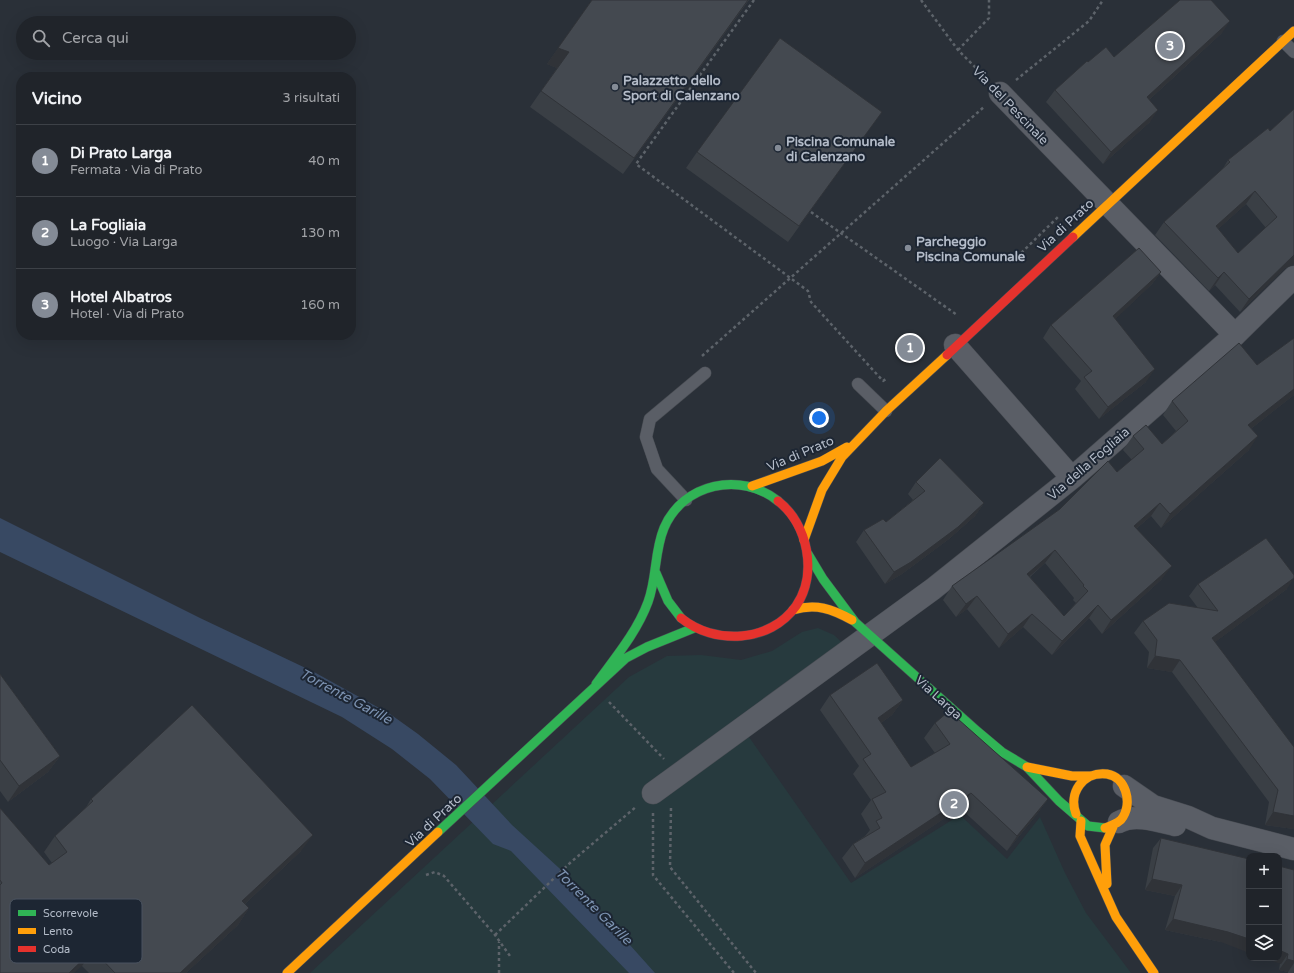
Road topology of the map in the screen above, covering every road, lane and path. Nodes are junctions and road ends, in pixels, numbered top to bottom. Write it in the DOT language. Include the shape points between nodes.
graph roads {
  1 [pos="754,0"];
  2 [pos="921,0"];
  3 [pos="989,0"];
  4 [pos="1103,0"];
  5 [pos="1294,31"];
  6 [pos="1283,41"];
  7 [pos="958,50"];
  8 [pos="1294,52"];
  9 [pos="1000,93"];
  10 [pos="1106,205"];
  11 [pos="811,212"];
  12 [pos="1058,217"];
  13 [pos="841,234"];
  14 [pos="1013,261"];
  15 [pos="790,278"];
  16 [pos="1294,278"];
  17 [pos="963,310"];
  18 [pos="957,315"];
  19 [pos="952,320"];
  20 [pos="1234,335"];
  21 [pos="955,345"];
  22 [pos="698,360"];
  23 [pos="705,373"];
  24 [pos="889,376"];
  25 [pos="858,384"];
  26 [pos="886,411"];
  27 [pos="856,442"];
  28 [pos="1072,478"];
  29 [pos="752,486"];
  30 [pos="686,500"];
  31 [pos="804,540"];
  32 [pos="808,554"];
  33 [pos="656,573"];
  34 [pos="793,610"];
  35 [pos="694,628"];
  36 [pos="863,629"];
  37 [pos="596,684"];
  38 [pos="607,699"];
  39 [pos="1027,767"];
  40 [pos="674,776"];
  41 [pos="1090,776"];
  42 [pos="1124,786"];
  43 [pos="653,793"];
  44 [pos="1079,818"];
  45 [pos="1116,824"];
  46 [pos="1212,828"];
  47 [pos="1294,849"];
  48 [pos="421,879"];
  49 [pos="1108,899"];
  50 [pos="495,935"];
  51 [pos="499,941"];
  52 [pos="510,956"];
  53 [pos="287,973"];
  54 [pos="498,973"];
  55 [pos="734,973"];
  56 [pos="756,973"];
  57 [pos="1154,973"];
  1 -- 15 [label="path" via="636,164"];
  2 -- 7 [label="path, Via del Pescinale"];
  3 -- 7 [label="path" via="989,18"];
  4 -- 9 [label="path" via="1089,22"];
  5 -- 6 [label="main road, Via di Prato"];
  6 -- 8 [label="lane"];
  6 -- 10 [label="main road, Via di Prato"];
  7 -- 9 [label="path, Via del Pescinale"];
  9 -- 10 [label="street, Via del Pescinale"];
  9 -- 13 [label="path"];
  10 -- 20 [label="street, Via del Pescinale"];
  10 -- 21 [label="main road, Via di Prato"];
  11 -- 13 [label="path"];
  12 -- 14 [label="path"];
  13 -- 15 [label="path"];
  13 -- 18 [label="path"];
  15 -- 22 [label="path"];
  15 -- 24 [label="path" via="808,291 811,302 883,381"];
  16 -- 20 [label="street, Via della Fogliaia"];
  17 -- 18 [label="path"];
  18 -- 19 [label="path"];
  20 -- 28 [label="street, Via della Fogliaia"];
  21 -- 26 [label="main road, Via di Prato"];
  21 -- 28 [label="street"];
  23 -- 30 [label="lane" via="650,419 646,437 657,469"];
  25 -- 26 [label="lane"];
  26 -- 27 [label="main road, Via di Prato"];
  27 -- 29 [label="main road, Via di Prato" via="822,461"];
  27 -- 31 [label="main road, Via di Prato" via="831,473 811,517"];
  28 -- 36 [label="street, Via della Fogliaia" via="933,589"];
  29 -- 30 [label="main road, Via di Prato" via="737,483 718,485 700,491"];
  29 -- 31 [label="main road, Via di Prato" via="773,494 783,502 800,525"];
  30 -- 33 [label="main road, Via di Prato" via="677,508 662,531"];
  31 -- 32 [label="main road, Via di Prato"];
  32 -- 34 [label="main road, Via di Prato" via="804,588"];
  32 -- 36 [label="main road, Via Larga" via="823,579"];
  33 -- 35 [label="main road, Via di Prato" via="670,606"];
  33 -- 37 [label="main road, Via di Prato" via="640,619"];
  34 -- 35 [label="main road, Via di Prato" via="783,620 752,636 715,635"];
  34 -- 36 [label="main road, Via Larga" via="805,605 839,612"];
  35 -- 37 [label="main road, Via di Prato" via="626,658"];
  36 -- 39 [label="main road, Via Larga" via="977,731 1002,752"];
  36 -- 40 [label="street, Via della Fogliaia"];
  37 -- 53 [label="main road, Via di Prato"];
  38 -- 40 [label="path"];
  39 -- 41 [label="main road, Via Larga" via="1067,775"];
  39 -- 44 [label="main road, Via Larga"];
  40 -- 43 [label="street, Via della Fogliaia"];
  40 -- 56 [label="path" via="670,867"];
  41 -- 42 [label="main road, Via Larga" via="1107,774"];
  41 -- 44 [label="main road" via="1076,788 1073,806"];
  42 -- 45 [label="main road" via="1128,801 1124,816"];
  42 -- 46 [label="street, Via Larga" via="1153,806"];
  43 -- 50 [label="path" via="571,862"];
  43 -- 55 [label="path" via="653,875"];
  44 -- 45 [label="main road, Via Larga" via="1096,829"];
  44 -- 49 [label="main road" via="1080,836"];
  45 -- 46 [label="street, Via Larga" via="1127,818 1134,818 1187,828"];
  45 -- 49 [label="main road" via="1105,845"];
  46 -- 47 [label="street, Via Larga"];
  48 -- 50 [label="path" via="435,872 444,876"];
  49 -- 57 [label="main road" via="1116,917"];
  50 -- 51 [label="path"];
  51 -- 52 [label="path"];
  51 -- 54 [label="path"];
}
